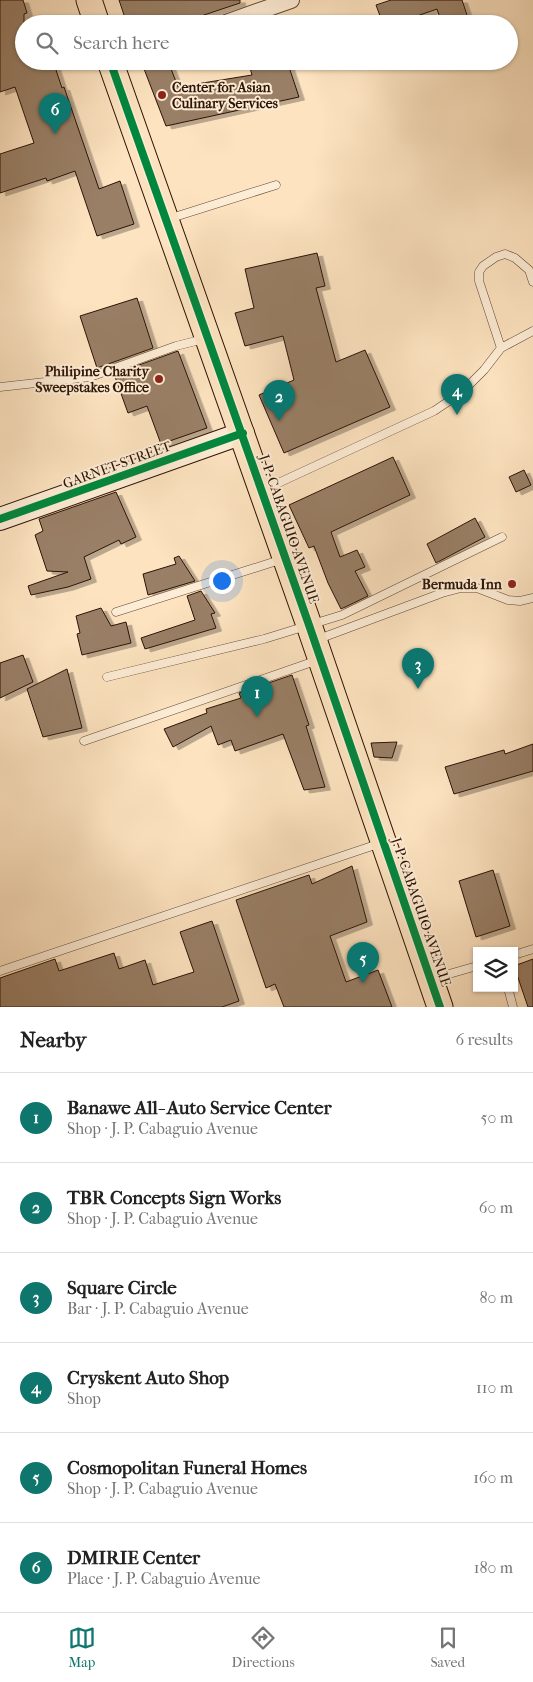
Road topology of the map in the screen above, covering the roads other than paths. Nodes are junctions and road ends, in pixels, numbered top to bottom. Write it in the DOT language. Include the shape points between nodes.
graph roads {
  1 [pos="89,0"];
  2 [pos="291,0"];
  3 [pos="94,15"];
  4 [pos="248,15"];
  5 [pos="115,70"];
  6 [pos="276,185"];
  7 [pos="167,220"];
  8 [pos="533,282"];
  9 [pos="533,331"];
  10 [pos="208,338"];
  11 [pos="501,348"];
  12 [pos="0,387"];
  13 [pos="242,433"];
  14 [pos="262,489"];
  15 [pos="0,519"];
  16 [pos="502,536"];
  17 [pos="285,558"];
  18 [pos="533,598"];
  19 [pos="116,612"];
  20 [pos="315,641"];
  21 [pos="107,677"];
  22 [pos="84,741"];
  23 [pos="383,842"];
  24 [pos="533,949"];
  25 [pos="518,954"];
  26 [pos="473,967"];
  27 [pos="0,971"];
  28 [pos="430,979"];
  29 [pos="509,992"];
  30 [pos="440,1007"];
  31 [pos="513,1007"];
  1 -- 3 [label="main road"];
  2 -- 4 [label="street"];
  5 -- 7 [label="main road, J. P. CABAGUIO AVENUE"];
  6 -- 7 [label="lane"];
  7 -- 10 [label="main road, J. P. CABAGUIO AVENUE"];
  8 -- 11 [label="lane" via="529,270 516,258 505,254 483,266 479,272 479,281"];
  9 -- 11 [label="lane"];
  10 -- 12 [label="lane" via="90,377"];
  10 -- 13 [label="main road, J. P. CABAGUIO AVENUE"];
  11 -- 14 [label="lane" via="461,393 434,411"];
  13 -- 14 [label="main road, J. P. CABAGUIO AVENUE"];
  13 -- 15 [label="street, GARNET STREET"];
  14 -- 17 [label="main road, J. P. CABAGUIO AVENUE"];
  16 -- 20 [label="lane" via="342,615"];
  17 -- 19 [label="lane"];
  17 -- 20 [label="main road, J. P. CABAGUIO AVENUE"];
  18 -- 20 [label="lane" via="508,600 477,588 461,588"];
  20 -- 21 [label="lane" via="264,639"];
  20 -- 22 [label="lane"];
  20 -- 23 [label="main road, J. P. CABAGUIO AVENUE"];
  23 -- 27 [label="lane"];
  23 -- 28 [label="main road, J. P. CABAGUIO AVENUE"];
  24 -- 25 [label="lane"];
  26 -- 28 [label="lane"];
  28 -- 30 [label="main road, J. P. CABAGUIO AVENUE"];
  29 -- 31 [label="lane"];
}
